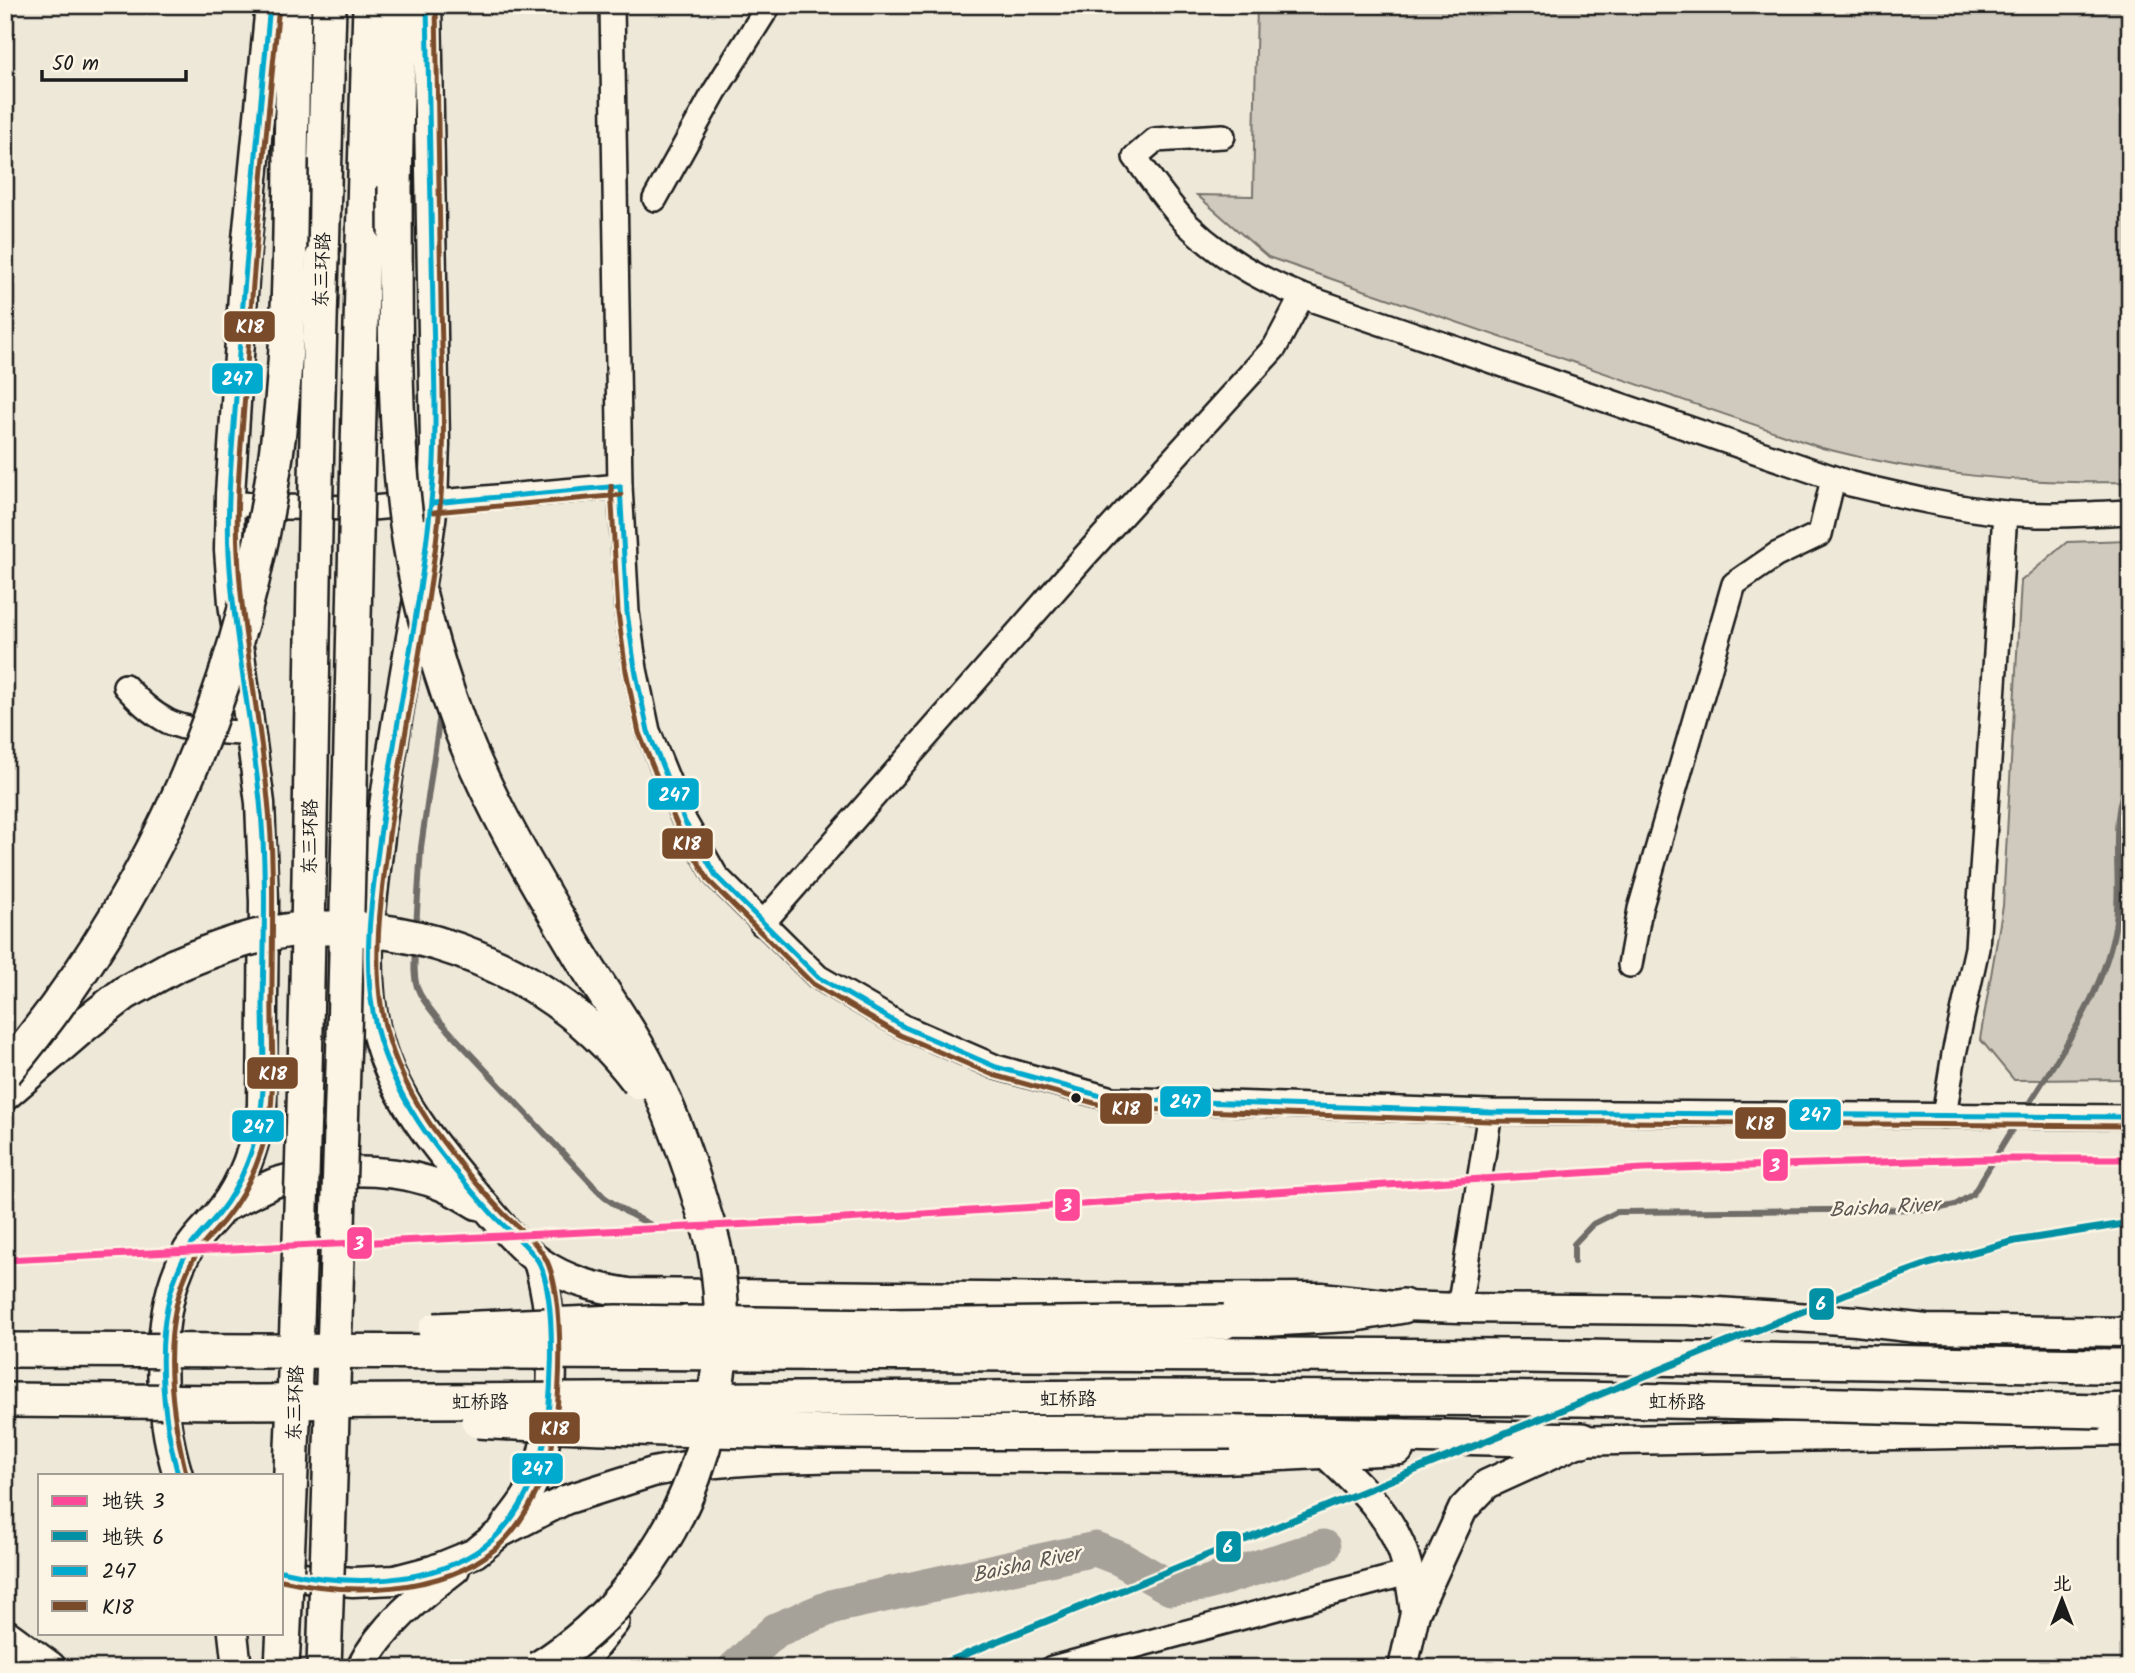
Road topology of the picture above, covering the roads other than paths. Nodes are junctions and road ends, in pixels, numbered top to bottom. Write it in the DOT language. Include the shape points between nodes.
graph roads {
  1 [pos="270,5"];
  2 [pos="294,5"];
  3 [pos="329,5"];
  4 [pos="370,5"];
  5 [pos="399,5"];
  6 [pos="427,5"];
  7 [pos="612,5"];
  8 [pos="769,5"];
  9 [pos="1223,136"];
  10 [pos="655,199"];
  11 [pos="1302,296"];
  12 [pos="1833,479"];
  13 [pos="620,486"];
  14 [pos="230,503"];
  15 [pos="433,503"];
  16 [pos="2130,512"];
  17 [pos="2005,513"];
  18 [pos="125,686"];
  19 [pos="252,734"];
  20 [pos="762,924"];
  21 [pos="1630,965"];
  22 [pos="5,1072"];
  23 [pos="5,1093"];
  24 [pos="1490,1112"];
  25 [pos="1944,1116"];
  26 [pos="2130,1117"];
  27 [pos="694,1178"];
  28 [pos="223,1208"];
  29 [pos="498,1220"];
  30 [pos="538,1261"];
  31 [pos="1403,1306"];
  32 [pos="1459,1308"];
  33 [pos="2130,1332"];
  34 [pos="5,1350"];
  35 [pos="74,1351"];
  36 [pos="2130,1366"];
  37 [pos="54,1399"];
  38 [pos="5,1400"];
  39 [pos="231,1402"];
  40 [pos="5,1406"];
  41 [pos="2130,1410"];
  42 [pos="2130,1431"];
  43 [pos="1231,1432"];
  44 [pos="1582,1440"];
  45 [pos="1326,1454"];
  46 [pos="177,1474"];
  47 [pos="500,1533"];
  48 [pos="475,1553"];
  49 [pos="284,1572"];
  50 [pos="643,1573"];
  51 [pos="1408,1573"];
  52 [pos="1415,1613"];
  53 [pos="284,1616"];
  54 [pos="233,1634"];
  55 [pos="283,1634"];
  56 [pos="5,1636"];
  57 [pos="48,1668"];
  58 [pos="237,1668"];
  59 [pos="282,1668"];
  60 [pos="324,1668"];
  61 [pos="361,1668"];
  62 [pos="539,1668"];
  63 [pos="574,1668"];
  64 [pos="1052,1668"];
  65 [pos="1403,1668"];
  1 -- 14 [label="main road" via="246,250"];
  2 -- 22 [label="highway, bridge" via="283,381 276,456 243,614 215,708 185,785 144,868 70,991"];
  3 -- 53 [label="highway, 东三环路, bridge" via="303,1121"];
  4 -- 60 [label="highway, 东三环路, bridge"];
  5 -- 27 [label="highway, bridge" via="396,380 406,520 421,598 458,722 482,777 577,951 645,1061"];
  6 -- 15 [label="main road"];
  7 -- 13 [label="street"];
  8 -- 10 [label="street"];
  9 -- 11 [label="street" via="1155,140 1136,157 1189,226 1226,256"];
  11 -- 12 [label="street"];
  11 -- 20 [label="street" via="1275,347 1074,567"];
  12 -- 17 [label="street" via="1930,502"];
  12 -- 21 [label="street" via="1820,534 1776,555 1734,584 1640,909"];
  13 -- 15 [label="street"];
  13 -- 20 [label="street" via="627,612 648,731 685,822 716,876"];
  14 -- 15 [label="street" via="372,508"];
  14 -- 19 [label="main road" via="233,603"];
  15 -- 29 [label="main road" via="385,792 371,919 372,1008 392,1077 413,1114"];
  16 -- 17 [label="street"];
  17 -- 25 [label="street" via="1977,948"];
  18 -- 19 [label="street" via="170,722"];
  19 -- 28 [label="main road" via="264,902 262,1106 249,1162"];
  20 -- 24 [label="street" via="818,977 904,1027 996,1067 1112,1099"];
  23 -- 27 [label="highway, bridge" via="125,993 174,965 221,946 273,933 320,928 374,930 425,938 474,956 554,1001 628,1067 660,1112"];
  24 -- 25 [label="street"];
  24 -- 32 [label="street"];
  25 -- 26 [label="street"];
  27 -- 50 [label="highway, bridge" via="715,1252 720,1354 703,1450 687,1494"];
  28 -- 29 [label="main road" via="277,1183 310,1175 369,1172 401,1175 455,1191"];
  28 -- 46 [label="main road" via="189,1248 166,1321 163,1413"];
  29 -- 30 [label="main road"];
  30 -- 31 [label="main road" via="570,1279 629,1293 1321,1297"];
  30 -- 47 [label="main road" via="548,1303 550,1411 536,1475 526,1498"];
  31 -- 32 [label="main road"];
  31 -- 35 [label="highway, bridge" via="1356,1314 1224,1322 563,1323"];
  32 -- 33 [label="main road" via="1687,1310 1926,1329"];
  34 -- 35 [label="highway, bridge"];
  35 -- 36 [label="highway, bridge" via="1526,1356"];
  37 -- 38 [label="highway, 虹桥路, bridge"];
  37 -- 39 [label="highway, 虹桥路, bridge"];
  37 -- 40 [label="highway, bridge"];
  39 -- 41 [label="highway, 虹桥路, bridge" via="1157,1397"];
  39 -- 43 [label="highway, bridge" via="633,1429"];
  42 -- 44 [label="main road"];
  43 -- 44 [label="highway"];
  43 -- 45 [label="main road"];
  44 -- 45 [label="main road"];
  44 -- 52 [label="main road" via="1487,1484 1479,1492 1463,1509"];
  45 -- 47 [label="main road" via="1224,1459 849,1457 725,1461 653,1472 605,1487 565,1500"];
  45 -- 51 [label="main road" via="1374,1501 1393,1529"];
  47 -- 48 [label="main road"];
  48 -- 49 [label="main road" via="395,1580 353,1582"];
  48 -- 61 [label="main road" via="386,1631"];
  50 -- 62 [label="highway, bridge" via="602,1619"];
  50 -- 63 [label="highway, bridge" via="622,1608"];
  51 -- 52 [label="main road"];
  51 -- 64 [label="street"];
  52 -- 65 [label="main road"];
  54 -- 58 [label="main road"];
  55 -- 59 [label="highway, 东三环路, bridge"];
  56 -- 57 [label="highway"];
}
